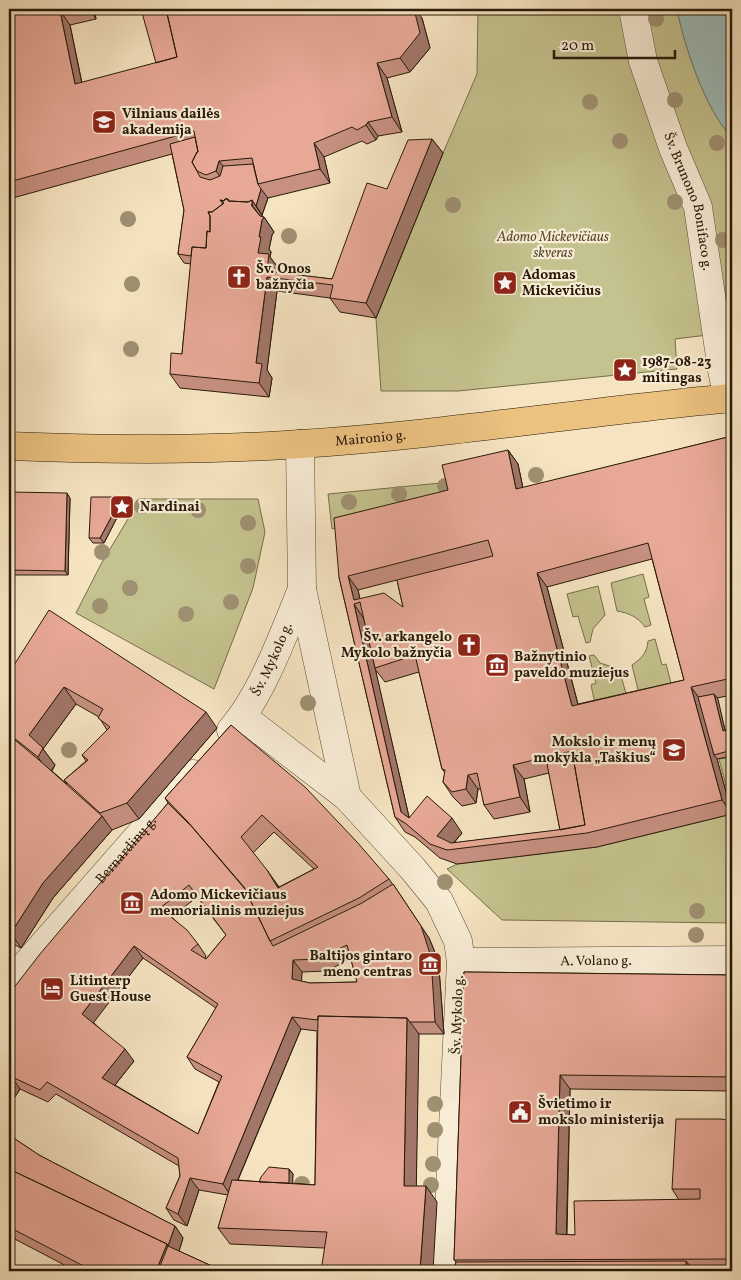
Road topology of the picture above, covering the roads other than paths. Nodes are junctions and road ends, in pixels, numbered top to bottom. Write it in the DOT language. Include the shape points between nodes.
graph roads {
  1 [pos="633,9"];
  2 [pos="730,398"];
  3 [pos="300,444"];
  4 [pos="9,446"];
  5 [pos="302,589"];
  6 [pos="243,717"];
  7 [pos="348,797"];
  8 [pos="732,960"];
  9 [pos="460,962"];
  10 [pos="9,984"];
  11 [pos="446,1271"];
  1 -- 2 [label="street, Šv. Brunono Bonifaco g." via="643,61 673,148 698,207 722,370"];
  2 -- 3 [label="main road, Maironio g."];
  3 -- 4 [label="main road, Maironio g." via="132,450"];
  3 -- 5 [label="street, Šv. Mykolo g."];
  5 -- 6 [label="street, Šv. Mykolo g." via="279,645"];
  5 -- 7 [label="street, Šv. Mykolo g."];
  6 -- 7 [label="street, Šv. Mykolo g."];
  6 -- 10 [label="street, Bernardinų g."];
  7 -- 9 [label="street, Šv. Mykolo g." via="439,901 458,941"];
  8 -- 9 [label="street, A. Volano g."];
  9 -- 11 [label="street, Šv. Mykolo g."];
}
